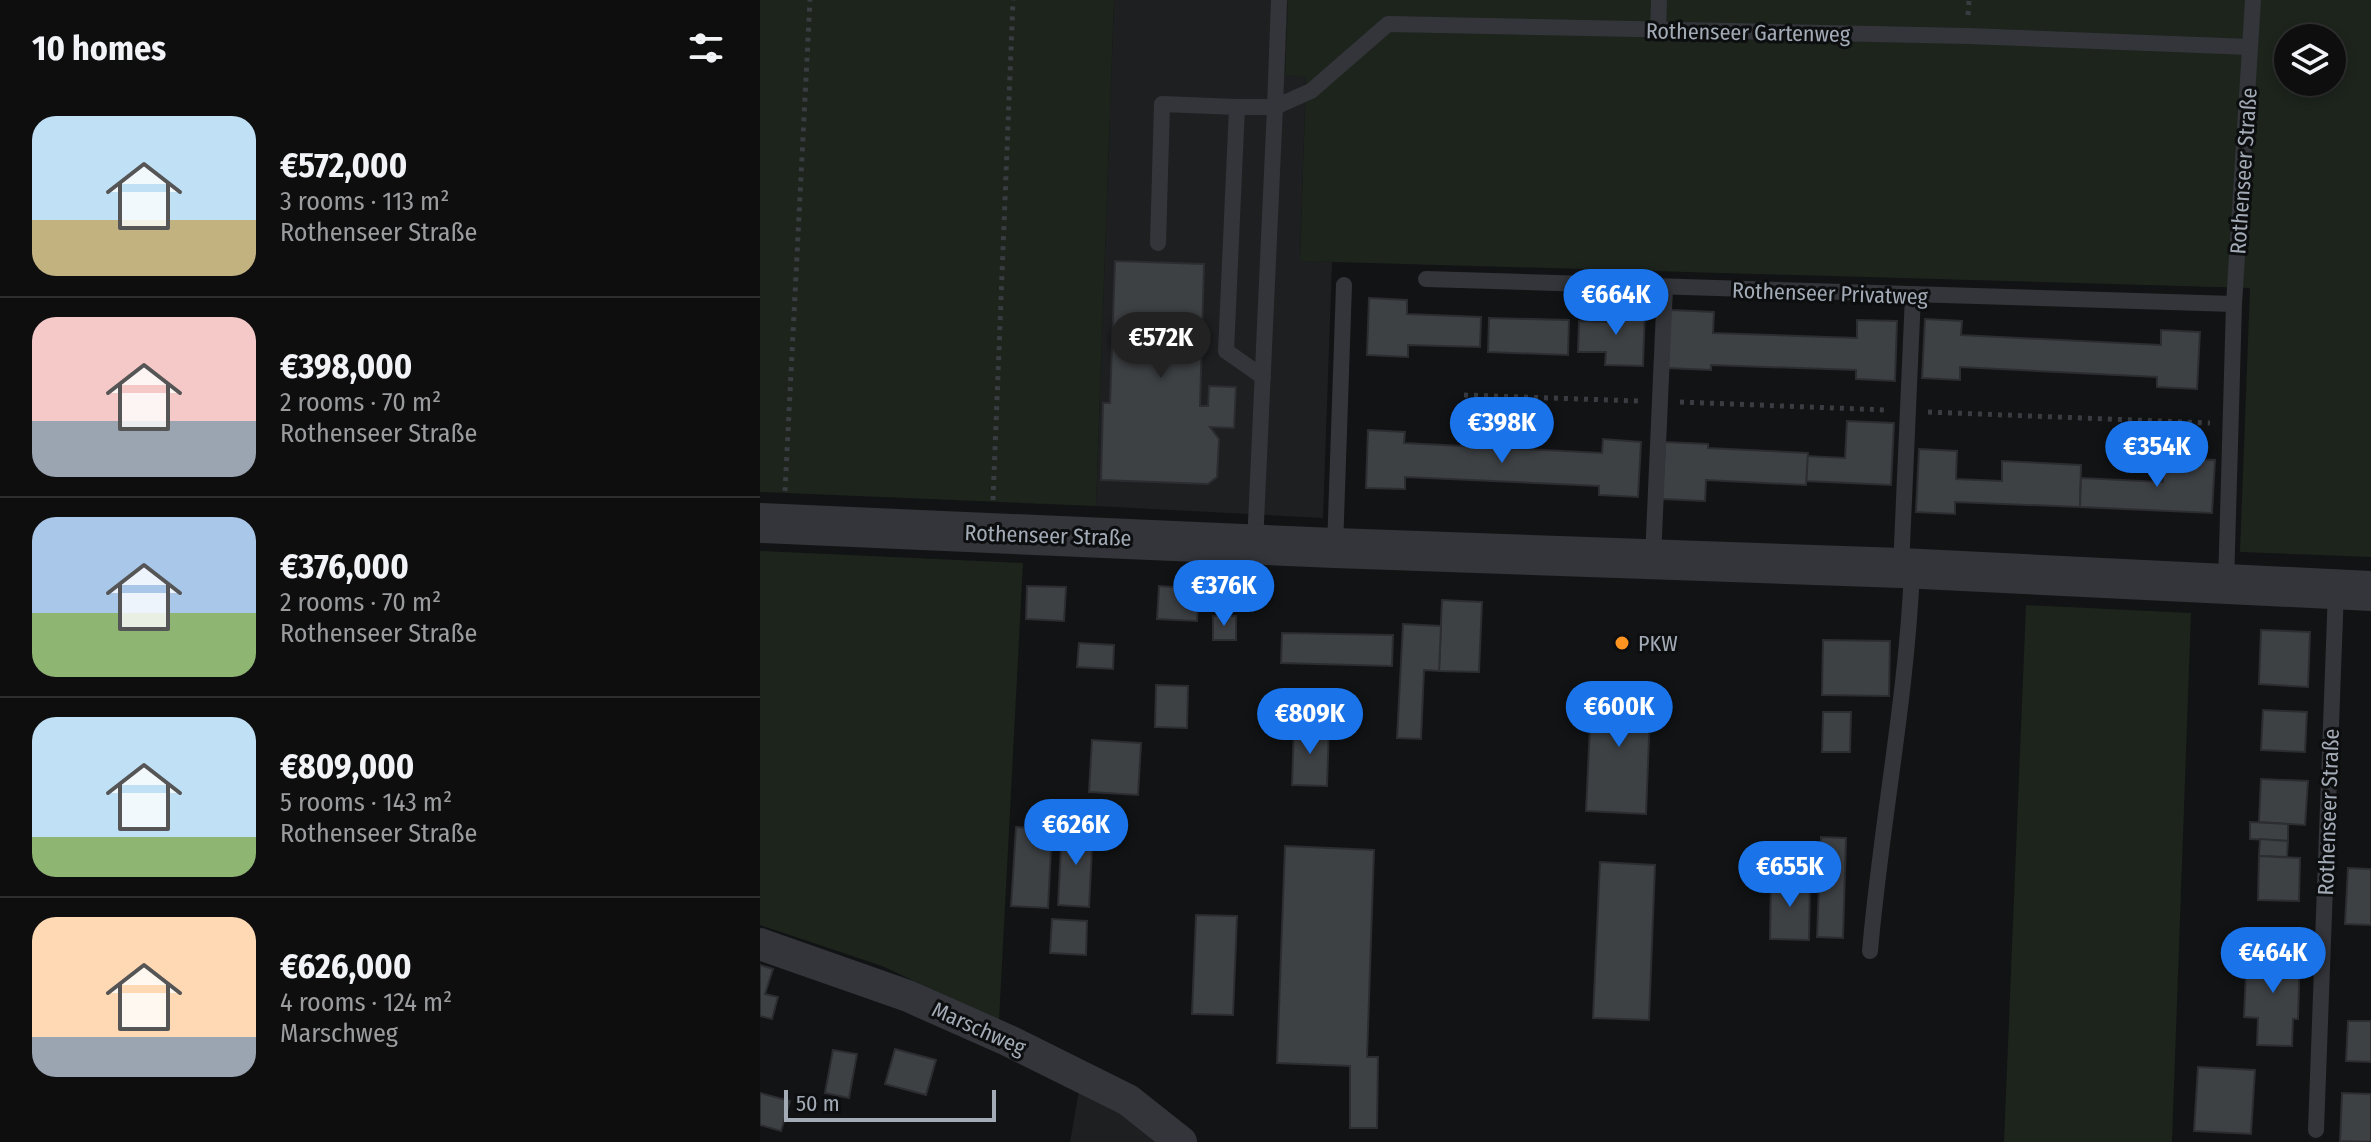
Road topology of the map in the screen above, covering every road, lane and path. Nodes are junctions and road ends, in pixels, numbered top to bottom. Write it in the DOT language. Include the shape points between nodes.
graph roads {
  1 [pos="810,0"];
  2 [pos="1013,0"];
  3 [pos="1279,0"];
  4 [pos="1659,0"];
  5 [pos="2253,0"];
  6 [pos="1658,31"];
  7 [pos="2250,47"];
  8 [pos="1237,107"];
  9 [pos="1275,107"];
  10 [pos="1158,243"];
  11 [pos="1426,279"];
  12 [pos="1344,285"];
  13 [pos="1665,287"];
  14 [pos="1913,295"];
  15 [pos="2234,304"];
  16 [pos="1263,377"];
  17 [pos="1464,395"];
  18 [pos="1660,401"];
  19 [pos="1908,411"];
  20 [pos="2231,424"];
  21 [pos="772,524"];
  22 [pos="991,533"];
  23 [pos="1255,544"];
  24 [pos="1335,548"];
  25 [pos="1653,560"];
  26 [pos="1906,568"];
  27 [pos="2226,584"];
  28 [pos="2354,591"];
  29 [pos="760,944"];
  30 [pos="1870,951"];
  31 [pos="2316,1130"];
  32 [pos="1181,1142"];
  1 -- 21 [label="path"];
  2 -- 22 [label="path"];
  3 -- 9 [label="lane"];
  4 -- 6 [label="lane"];
  5 -- 7 [label="lane, Rothenseer Straße"];
  6 -- 7 [label="lane, Rothenseer Gartenweg"];
  6 -- 9 [label="lane, Rothenseer Gartenweg" via="1388,24 1311,91"];
  7 -- 15 [label="lane, Rothenseer Straße"];
  8 -- 9 [label="lane"];
  8 -- 10 [label="lane" via="1162,104"];
  8 -- 16 [label="lane" via="1226,351"];
  9 -- 16 [label="lane"];
  11 -- 13 [label="lane, Rothenseer Privatweg"];
  12 -- 24 [label="lane"];
  13 -- 14 [label="lane, Rothenseer Privatweg"];
  13 -- 18 [label="lane"];
  14 -- 15 [label="lane, Rothenseer Privatweg"];
  14 -- 19 [label="lane"];
  15 -- 20 [label="lane, Rothenseer Straße"];
  16 -- 23 [label="lane"];
  17 -- 18 [label="path"];
  18 -- 19 [label="path"];
  18 -- 25 [label="lane"];
  19 -- 20 [label="path"];
  19 -- 26 [label="lane"];
  20 -- 27 [label="lane, Rothenseer Straße"];
  21 -- 22 [label="street, Rothenseer Straße"];
  22 -- 23 [label="street, Rothenseer Straße"];
  23 -- 24 [label="street, Rothenseer Straße"];
  24 -- 25 [label="street, Rothenseer Straße"];
  25 -- 26 [label="street, Rothenseer Straße"];
  26 -- 27 [label="street, Rothenseer Straße"];
  26 -- 30 [label="lane" via="1896,749"];
  27 -- 28 [label="street, Rothenseer Straße"];
  28 -- 31 [label="lane, Rothenseer Straße"];
  29 -- 32 [label="street, Marschweg" via="908,996 1007,1040 1128,1100"];
}
